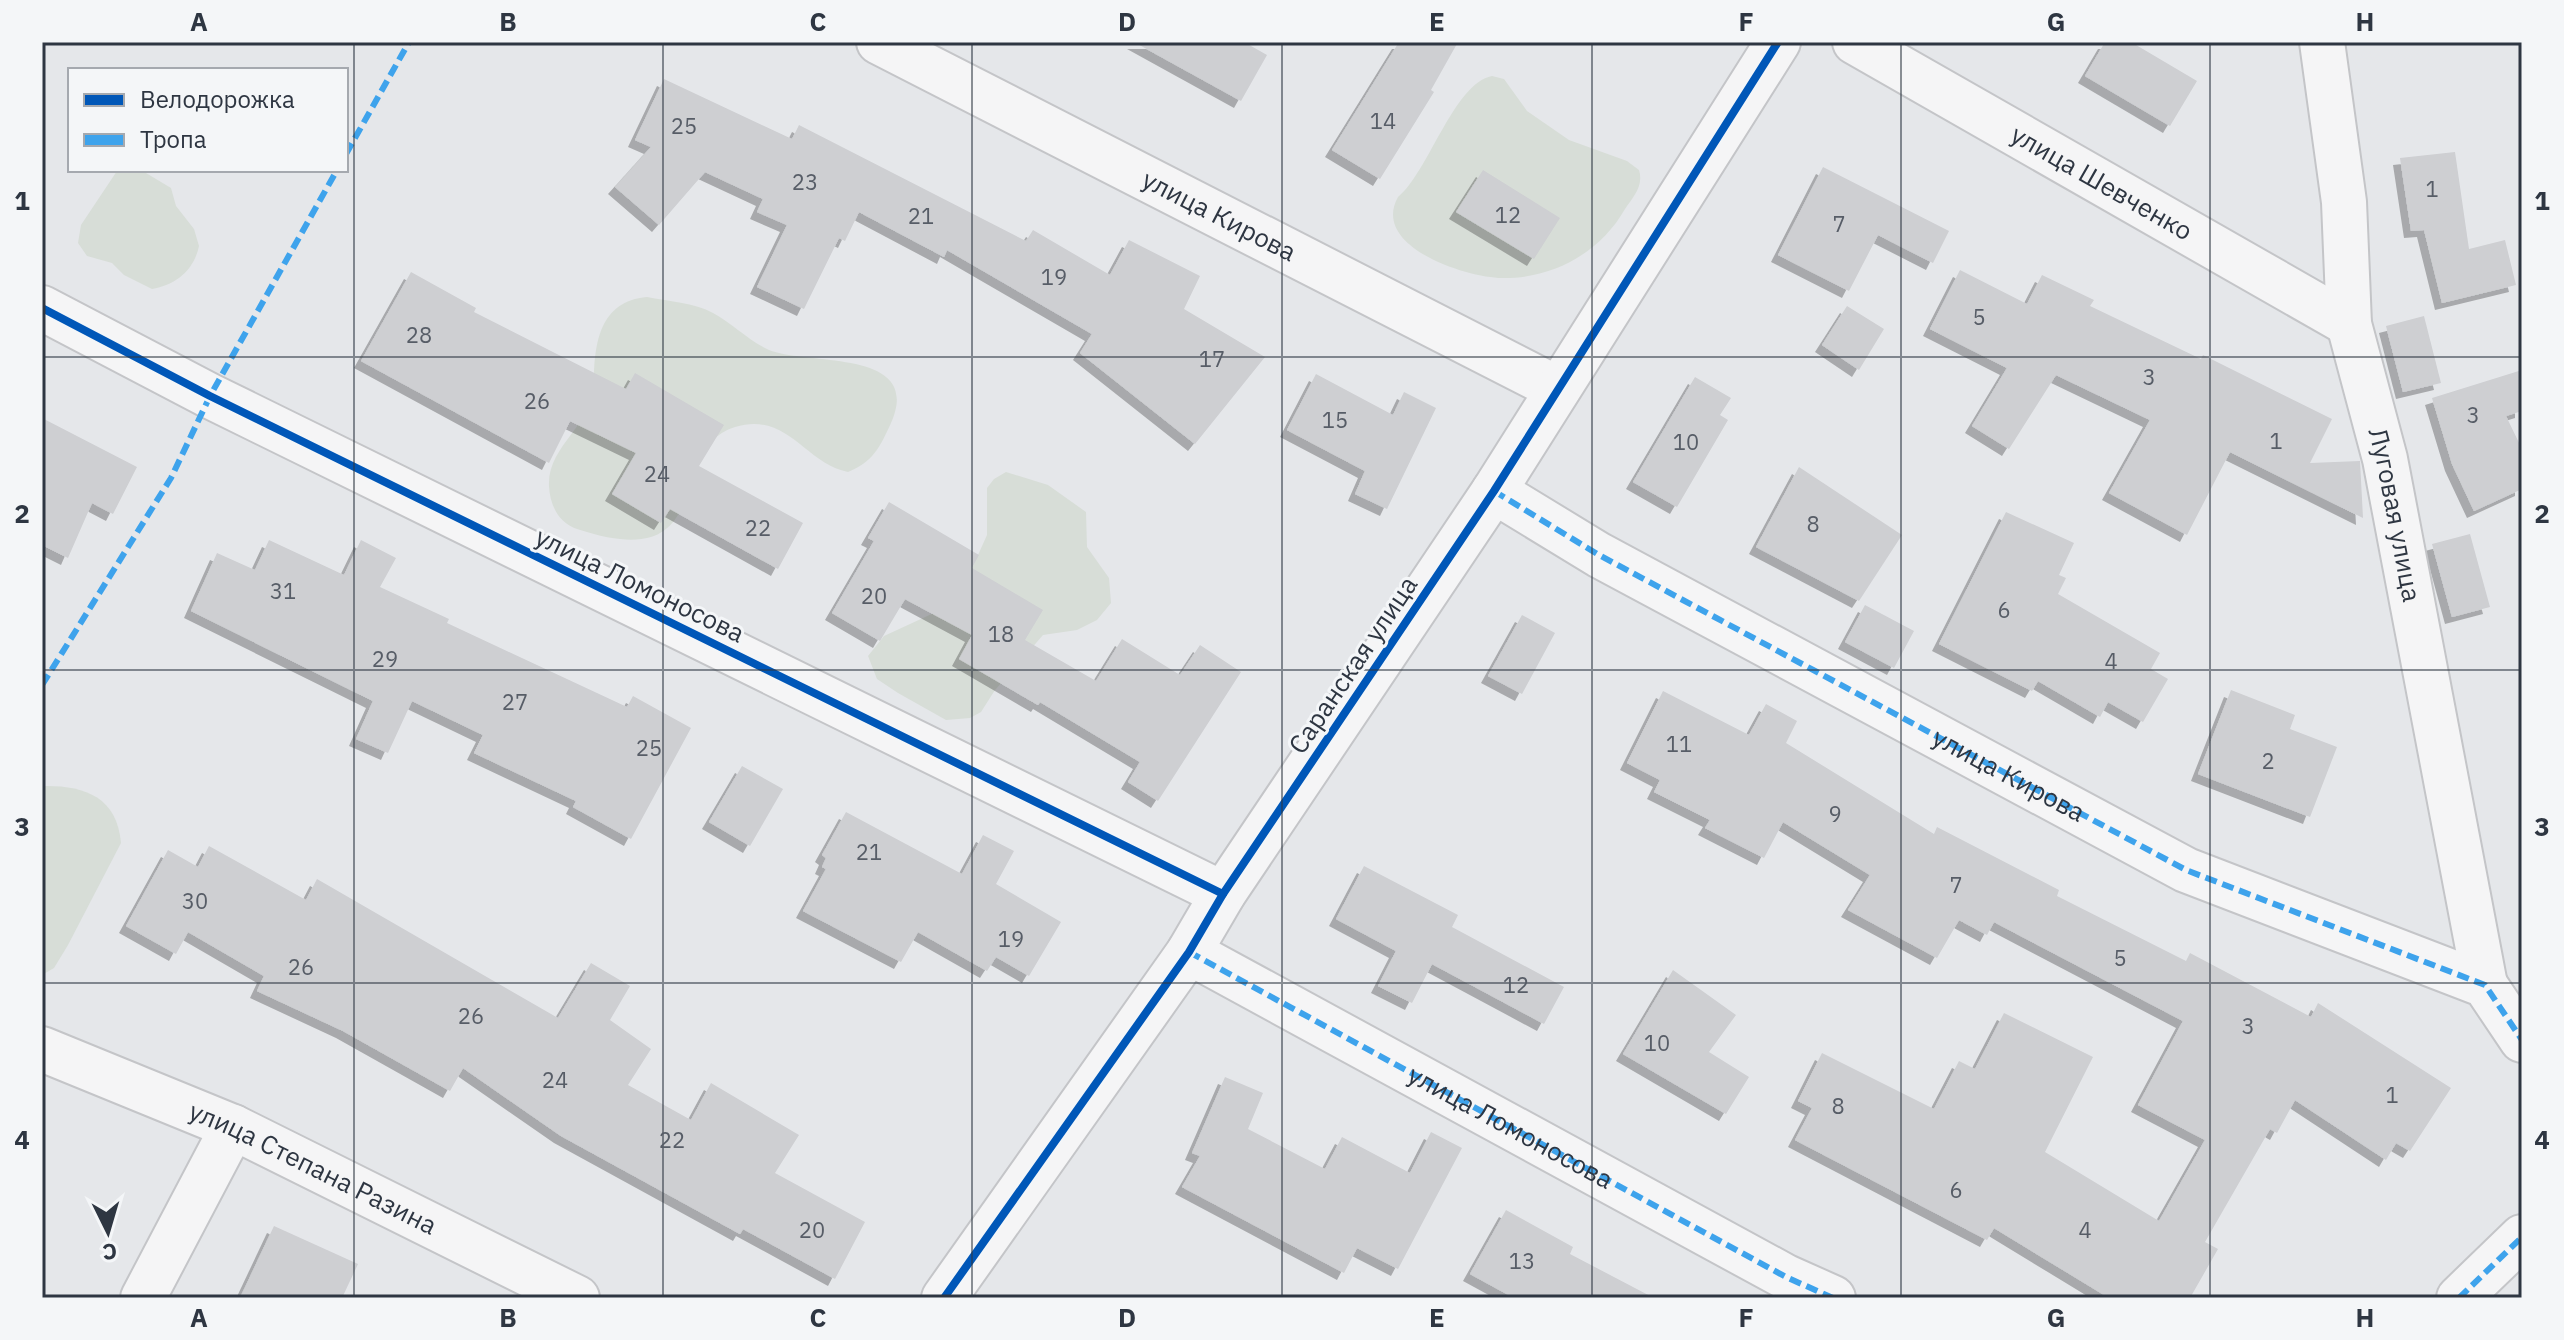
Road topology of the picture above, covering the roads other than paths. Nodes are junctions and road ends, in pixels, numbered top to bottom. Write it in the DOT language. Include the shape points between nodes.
graph roads {
  1 [pos="879,42"];
  2 [pos="1778,42"];
  3 [pos="1855,42"];
  4 [pos="2322,42"];
  5 [pos="42,308"];
  6 [pos="2349,324"];
  7 [pos="1558,389"];
  8 [pos="1494,491"];
  9 [pos="1223,894"];
  10 [pos="1189,952"];
  11 [pos="2485,985"];
  12 [pos="2522,1040"];
  13 [pos="42,1049"];
  14 [pos="233,1127"];
  15 [pos="2522,1237"];
  16 [pos="143,1298"];
  17 [pos="577,1298"];
  18 [pos="944,1298"];
  19 [pos="1833,1298"];
  20 [pos="2459,1298"];
  1 -- 7 [label="street, улица Кирова"];
  2 -- 7 [label="street, Саранская улица"];
  3 -- 6 [label="street, улица Шевченко"];
  4 -- 6 [label="street, Луговая улица" via="2344,202"];
  5 -- 9 [label="street, улица Ломоносова" via="210,396"];
  6 -- 11 [label="street, Луговая улица" via="2385,459"];
  7 -- 8 [label="street, Саранская улица"];
  8 -- 9 [label="street, Саранская улица"];
  8 -- 11 [label="street, улица Кирова" via="1599,555 2186,870"];
  9 -- 10 [label="street, Саранская улица"];
  10 -- 18 [label="street, Саранская улица"];
  10 -- 19 [label="street, улица Ломоносова"];
  11 -- 12 [label="street"];
  13 -- 14 [label="street, улица Степана Разина"];
  14 -- 16 [label="street"];
  14 -- 17 [label="street, улица Степана Разина"];
  15 -- 20 [label="street"];
}
